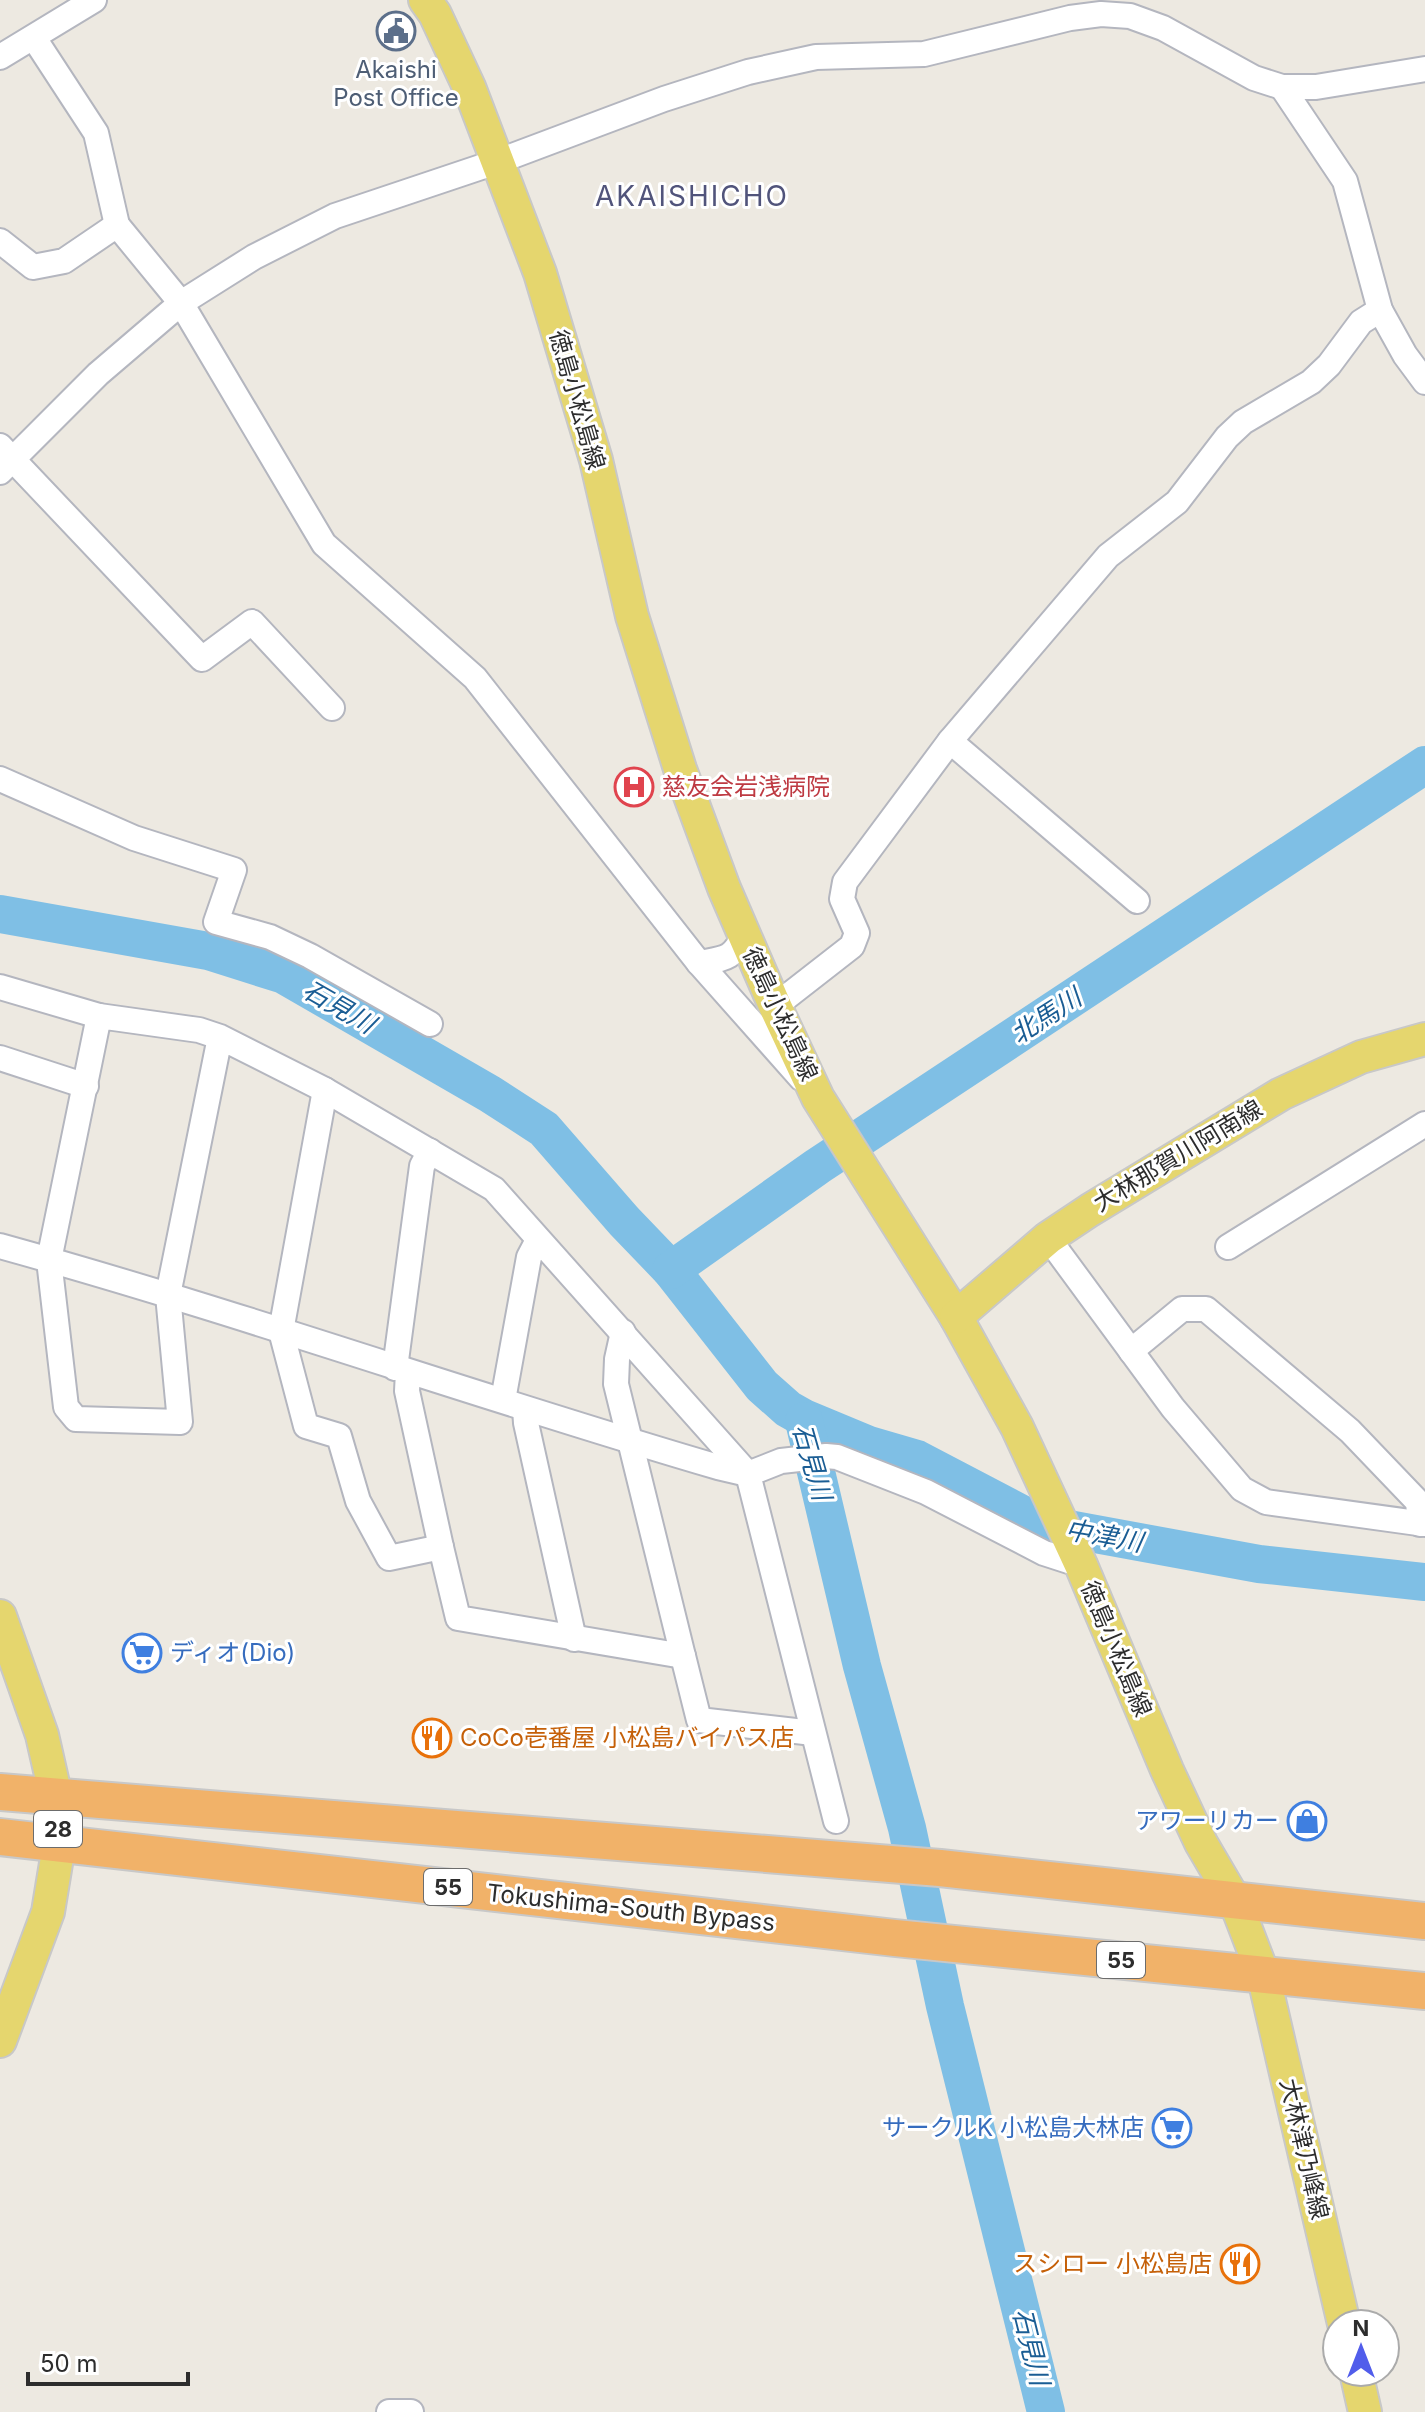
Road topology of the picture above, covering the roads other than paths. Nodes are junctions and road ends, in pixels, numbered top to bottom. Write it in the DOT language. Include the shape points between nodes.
graph roads {
  1 [pos="94,0"];
  2 [pos="425,0"];
  3 [pos="1132,8"];
  4 [pos="34,38"];
  5 [pos="0,57"];
  6 [pos="1425,69"];
  7 [pos="1282,87"];
  8 [pos="499,161"];
  9 [pos="117,225"];
  10 [pos="0,241"];
  11 [pos="181,303"];
  12 [pos="1380,310"];
  13 [pos="1425,382"];
  14 [pos="5,459"];
  15 [pos="332,708"];
  16 [pos="950,741"];
  17 [pos="0,779"];
  18 [pos="1137,901"];
  19 [pos="744,936"];
  20 [pos="699,963"];
  21 [pos="0,987"];
  22 [pos="775,1006"];
  23 [pos="99,1016"];
  24 [pos="430,1024"];
  25 [pos="220,1037"];
  26 [pos="1425,1039"];
  27 [pos="0,1058"];
  28 [pos="86,1086"];
  29 [pos="325,1090"];
  30 [pos="818,1098"];
  31 [pos="1425,1124"];
  32 [pos="430,1151"];
  33 [pos="1048,1238"];
  34 [pos="538,1240"];
  35 [pos="0,1246"];
  36 [pos="1228,1247"];
  37 [pos="49,1260"];
  38 [pos="168,1295"];
  39 [pos="956,1317"];
  40 [pos="281,1331"];
  41 [pos="623,1332"];
  42 [pos="1131,1351"];
  43 [pos="402,1370"];
  44 [pos="514,1404"];
  45 [pos="632,1442"];
  46 [pos="748,1474"];
  47 [pos="1423,1524"];
  48 [pos="441,1547"];
  49 [pos="1075,1553"];
  50 [pos="0,1616"];
  51 [pos="574,1639"];
  52 [pos="683,1656"];
  53 [pos="813,1733"];
  54 [pos="0,1792"];
  55 [pos="56,1797"];
  56 [pos="836,1821"];
  57 [pos="0,1837"];
  58 [pos="59,1845"];
  59 [pos="1235,1901"];
  60 [pos="1425,1921"];
  61 [pos="1263,1974"];
  62 [pos="1425,1991"];
  63 [pos="0,2041"];
  64 [pos="1340,2308"];
  65 [pos="1360,2388"];
  66 [pos="389,2412"];
  67 [pos="411,2412"];
  68 [pos="1365,2412"];
  1 -- 4 [label="street"];
  2 -- 8 [label="main road, 徳島小松島線"];
  3 -- 7 [label="street" via="1254,78"];
  3 -- 8 [label="street" via="924,54 816,57 748,72"];
  4 -- 5 [label="street"];
  4 -- 9 [label="street" via="96,133"];
  6 -- 7 [label="street" via="1316,87"];
  7 -- 12 [label="street" via="1345,181"];
  8 -- 11 [label="street" via="335,216 254,257"];
  8 -- 19 [label="main road, 徳島小松島線" via="540,273 596,460 632,616 675,756"];
  9 -- 10 [label="street" via="64,261 33,267"];
  9 -- 11 [label="street"];
  11 -- 14 [label="street"];
  11 -- 20 [label="street" via="324,544 475,678"];
  12 -- 13 [label="street"];
  12 -- 16 [label="street" via="1361,322 1311,382 1243,422 1177,502 1108,556"];
  14 -- 15 [label="street" via="202,659 252,622"];
  16 -- 18 [label="street"];
  16 -- 22 [label="street" via="845,882 842,899 857,933 852,946"];
  17 -- 24 [label="street" via="134,838 234,870 216,922 270,937"];
  19 -- 20 [label="street" via="734,954"];
  19 -- 22 [label="main road, 徳島小松島線"];
  20 -- 30 [label="street"];
  21 -- 23 [label="street"];
  22 -- 30 [label="main road, 徳島小松島線"];
  23 -- 25 [label="street"];
  23 -- 28 [label="street"];
  25 -- 29 [label="street"];
  25 -- 38 [label="street"];
  26 -- 33 [label="main road, 大林那賀川阿南線" via="1361,1057 1281,1094"];
  27 -- 28 [label="street"];
  28 -- 37 [label="street"];
  29 -- 32 [label="street"];
  29 -- 40 [label="street"];
  30 -- 39 [label="main road, 徳島小松島線"];
  31 -- 36 [label="street"];
  32 -- 34 [label="street" via="494,1189"];
  32 -- 43 [label="street" via="422,1166"];
  33 -- 39 [label="main road, 大林那賀川阿南線"];
  33 -- 42 [label="street"];
  34 -- 41 [label="street"];
  34 -- 44 [label="street" via="529,1257"];
  35 -- 37 [label="street"];
  37 -- 38 [label="street"];
  37 -- 38 [label="street" via="66,1407 76,1419 180,1422"];
  38 -- 40 [label="street"];
  39 -- 49 [label="main road, 徳島小松島線" via="1017,1427"];
  40 -- 43 [label="street"];
  40 -- 48 [label="street" via="306,1426 339,1436 358,1501 389,1558"];
  41 -- 45 [label="street" via="616,1384"];
  41 -- 46 [label="street"];
  42 -- 47 [label="street" via="1242,1489 1266,1502"];
  42 -- 47 [label="street" via="1182,1309 1206,1309 1350,1431 1418,1502"];
  43 -- 44 [label="street"];
  43 -- 48 [label="street"];
  44 -- 45 [label="street"];
  44 -- 51 [label="street" via="526,1423"];
  45 -- 46 [label="street"];
  45 -- 52 [label="street"];
  46 -- 49 [label="street" via="781,1461 837,1457 926,1492 1044,1553"];
  46 -- 53 [label="street"];
  48 -- 51 [label="street" via="458,1618"];
  49 -- 59 [label="main road, 徳島小松島線" via="1167,1770"];
  50 -- 55 [label="main road, 28" via="42,1735"];
  51 -- 52 [label="street"];
  52 -- 53 [label="street" via="699,1720"];
  53 -- 56 [label="street"];
  54 -- 55 [label="highway"];
  55 -- 58 [label="main road, 28"];
  55 -- 59 [label="highway" via="896,1864"];
  57 -- 58 [label="highway, Tokushima-South Bypass / 55"];
  58 -- 61 [label="highway, Tokushima-South Bypass / 55"];
  58 -- 63 [label="main road, 28" via="48,1912"];
  59 -- 60 [label="highway"];
  59 -- 61 [label="main road, 徳島小松島線"];
  61 -- 62 [label="highway, 55"];
  61 -- 64 [label="main road, 大林津乃峰線"];
  65 -- 68 [label="main road"];
  66 -- 67 [label="street"];
}
